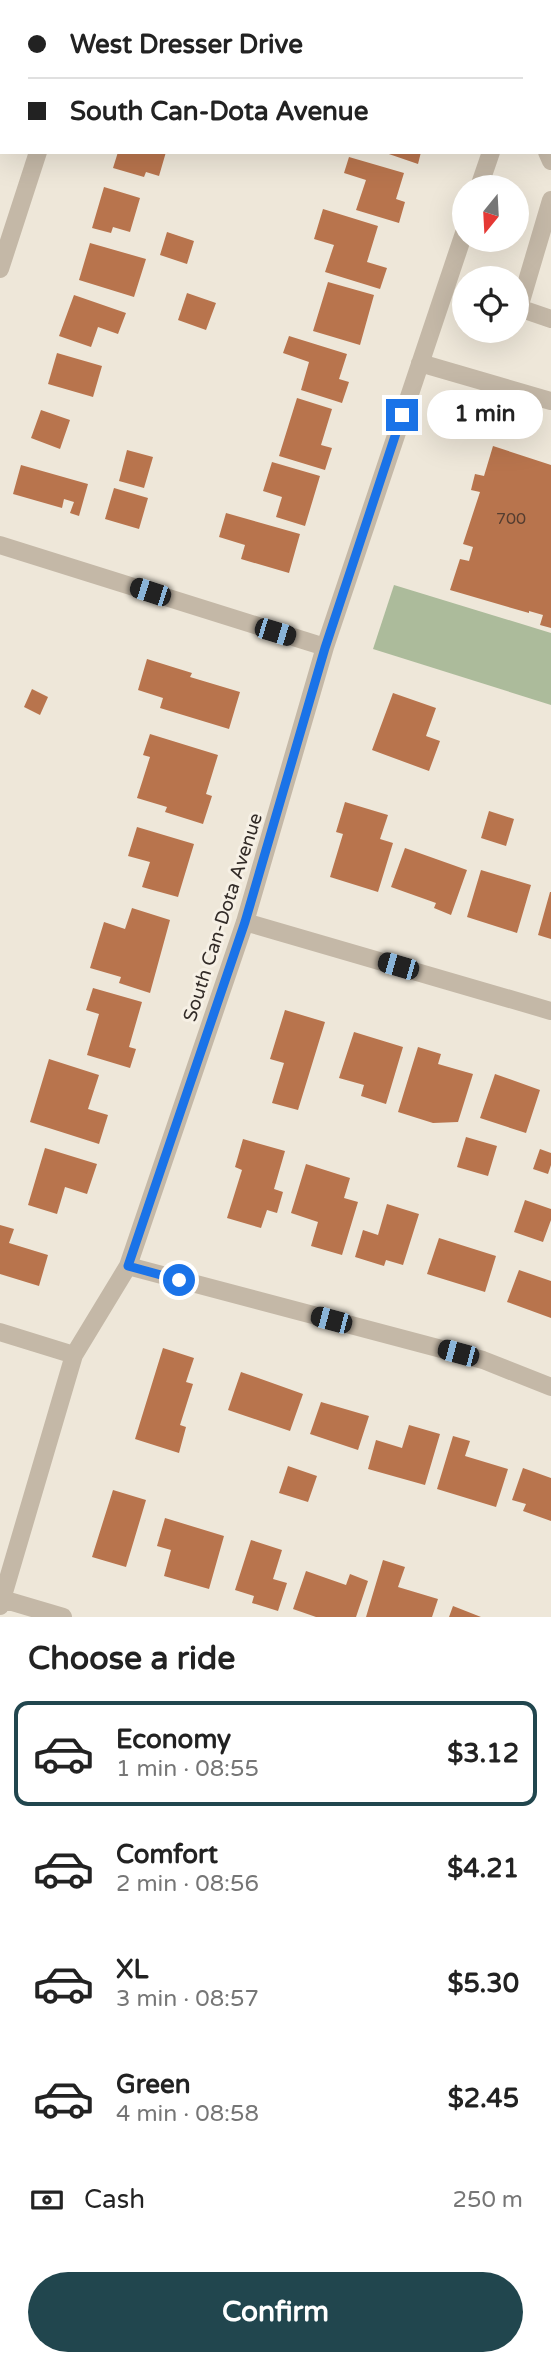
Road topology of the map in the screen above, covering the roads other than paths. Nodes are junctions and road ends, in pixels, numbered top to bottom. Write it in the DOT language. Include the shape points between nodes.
graph roads {
  1 [pos="37,154"];
  2 [pos="490,154"];
  3 [pos="483,175"];
  4 [pos="551,200"];
  5 [pos="457,252"];
  6 [pos="0,269"];
  7 [pos="529,272"];
  8 [pos="446,284"];
  9 [pos="452,286"];
  10 [pos="529,311"];
  11 [pos="551,318"];
  12 [pos="420,363"];
  13 [pos="551,401"];
  14 [pos="0,545"];
  15 [pos="325,648"];
  16 [pos="245,922"];
  17 [pos="551,1011"];
  18 [pos="128,1266"];
  19 [pos="0,1332"];
  20 [pos="74,1355"];
  21 [pos="551,1387"];
  22 [pos="1,1602"];
  23 [pos="63,1617"];
  1 -- 6 [label="street"];
  2 -- 3 [label="street"];
  4 -- 7 [label="street"];
  5 -- 8 [label="street, South Can-Dota Avenue"];
  8 -- 9 [label="street"];
  8 -- 12 [label="street, South Can-Dota Avenue"];
  10 -- 11 [label="street"];
  12 -- 13 [label="street"];
  12 -- 15 [label="street, South Can-Dota Avenue"];
  14 -- 15 [label="street"];
  15 -- 16 [label="street, South Can-Dota Avenue"];
  16 -- 17 [label="street"];
  16 -- 18 [label="street, South Can-Dota Avenue"];
  18 -- 20 [label="street, South Can-Dota Avenue"];
  18 -- 21 [label="street" via="483,1360"];
  19 -- 20 [label="street"];
  20 -- 22 [label="street, South Can-Dota Avenue"];
  22 -- 23 [label="street"];
}
